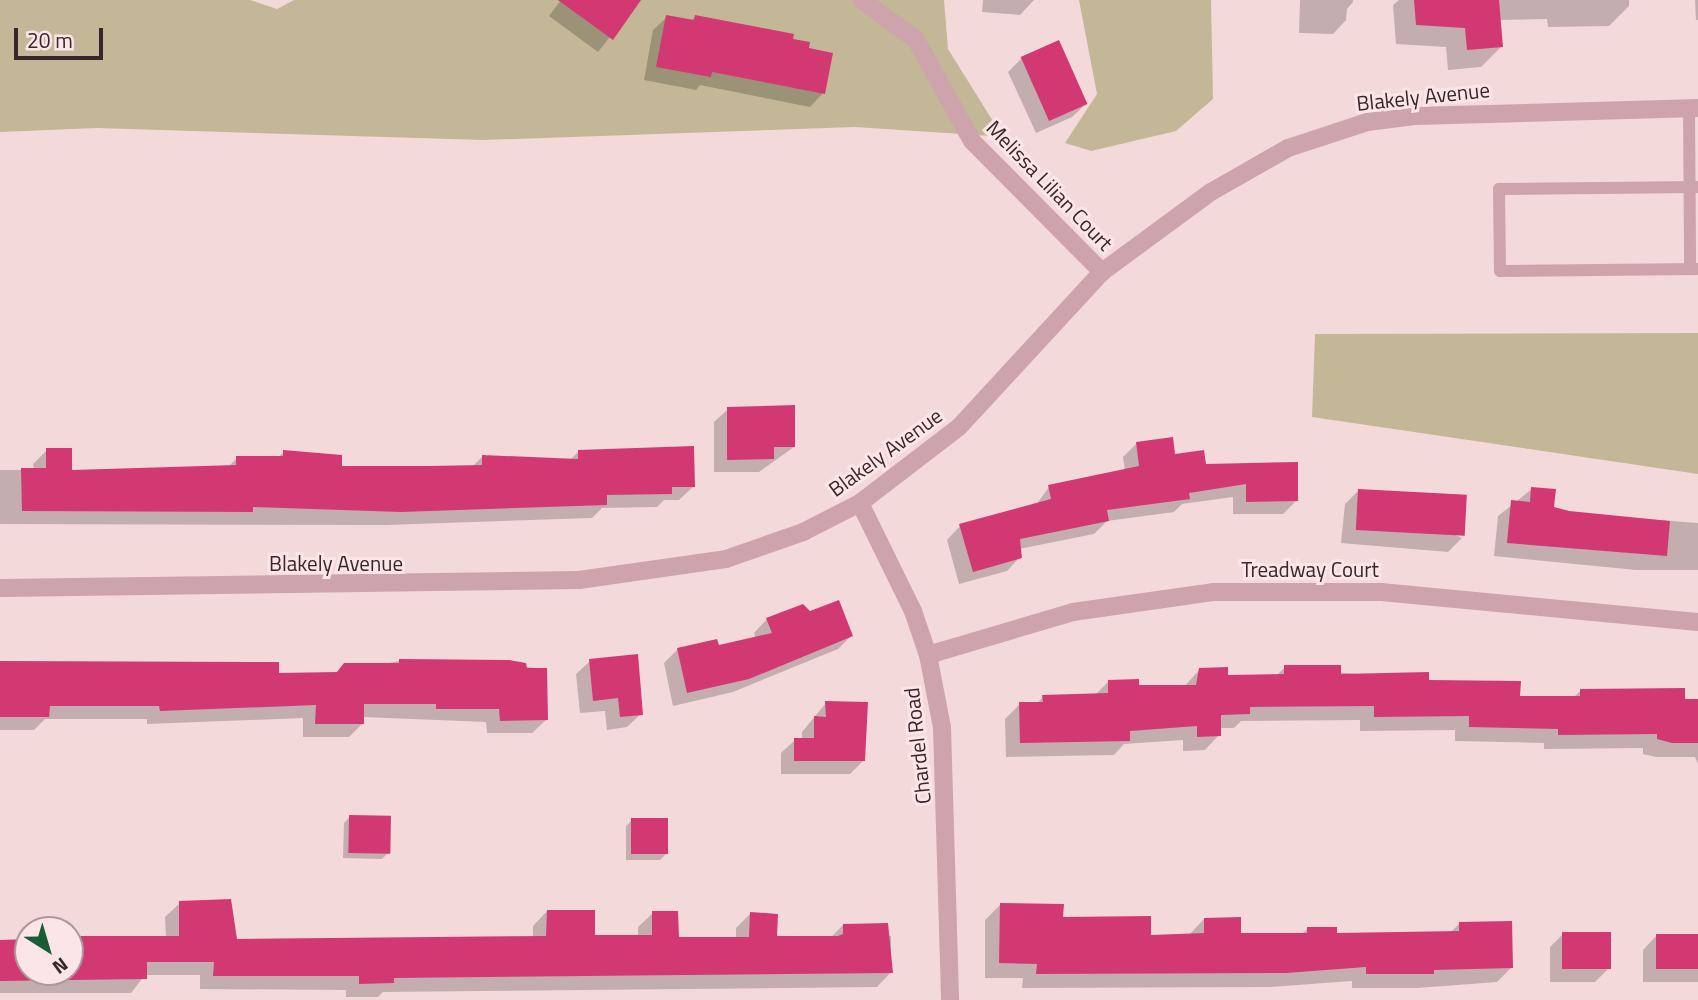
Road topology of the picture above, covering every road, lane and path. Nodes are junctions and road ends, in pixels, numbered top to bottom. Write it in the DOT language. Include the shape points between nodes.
graph roads {
  1 [pos="862,0"];
  2 [pos="1694,108"];
  3 [pos="1694,187"];
  4 [pos="1694,269"];
  5 [pos="1102,272"];
  6 [pos="860,503"];
  7 [pos="0,588"];
  8 [pos="1698,621"];
  9 [pos="928,655"];
  10 [pos="950,1000"];
  1 -- 5 [label="street, Melissa Lilian Court" via="916,40 972,141"];
  2 -- 3 [label="lane"];
  2 -- 5 [label="street, Blakely Avenue" via="1481,111 1367,122 1288,148 1211,192"];
  3 -- 4 [label="lane"];
  3 -- 4 [label="lane" via="1499,189 1499,203 1500,271"];
  5 -- 6 [label="street, Blakely Avenue" via="959,428"];
  6 -- 7 [label="street, Blakely Avenue" via="803,532 726,559 579,580"];
  6 -- 9 [label="street, Chardel Road" via="886,550"];
  8 -- 9 [label="street, Treadway Court" via="1381,592 1213,592 1073,612"];
  9 -- 10 [label="street, Chardel Road" via="942,727 947,799"];
}
